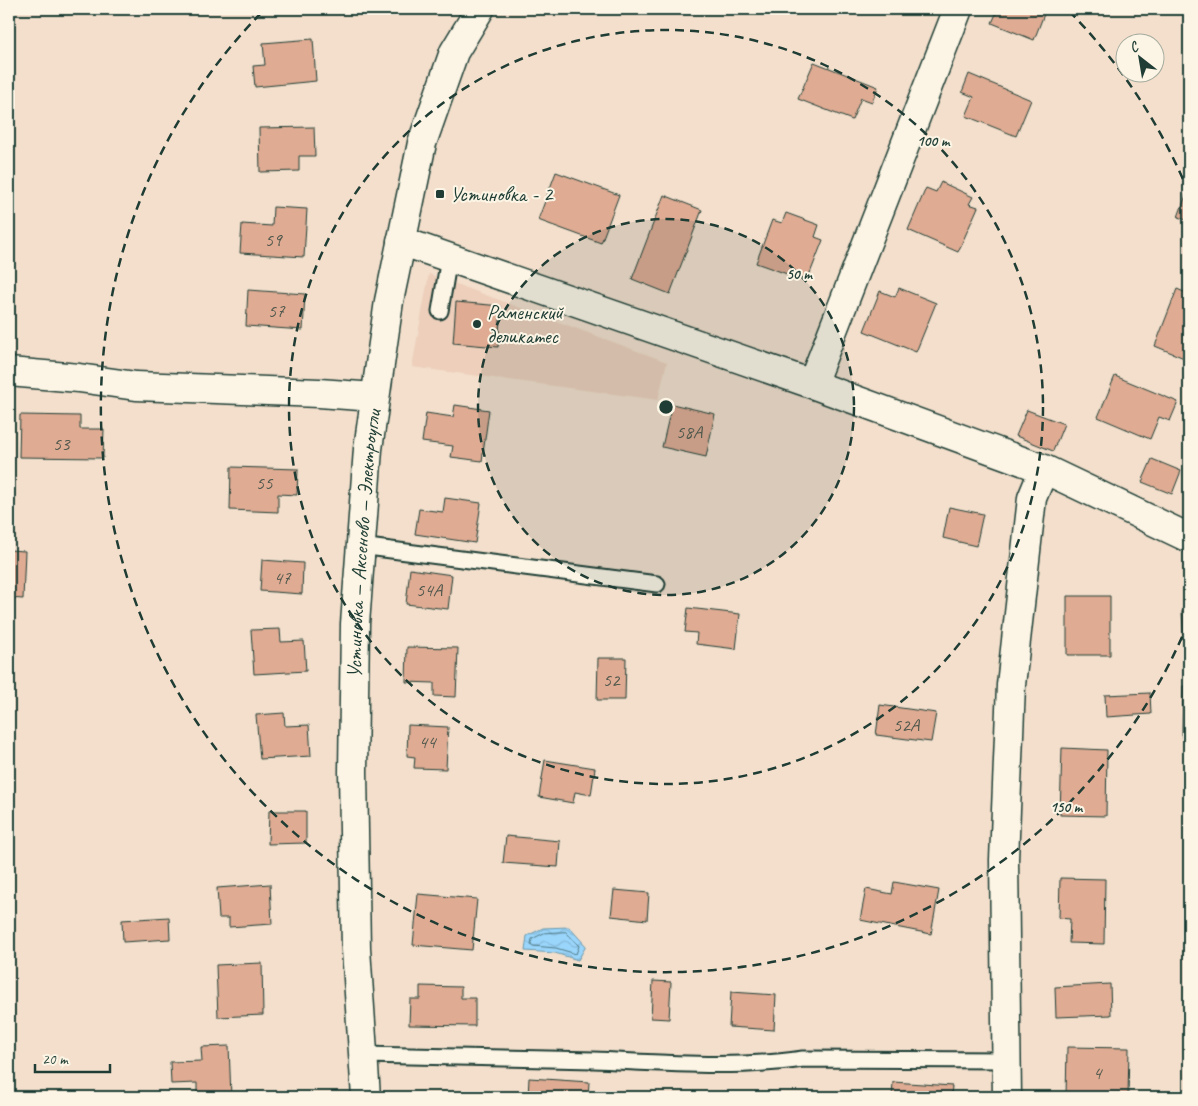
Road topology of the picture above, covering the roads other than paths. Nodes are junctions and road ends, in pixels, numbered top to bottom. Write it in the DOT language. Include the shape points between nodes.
graph roads {
  1 [pos="480,9"];
  2 [pos="958,9"];
  3 [pos="401,241"];
  4 [pos="450,258"];
  5 [pos="440,311"];
  6 [pos="9,372"];
  7 [pos="812,384"];
  8 [pos="375,397"];
  9 [pos="1044,469"];
  10 [pos="1189,538"];
  11 [pos="360,546"];
  12 [pos="657,584"];
  13 [pos="363,1055"];
  14 [pos="1006,1060"];
  15 [pos="366,1097"];
  16 [pos="1007,1097"];
  1 -- 3 [label="street, Устиновка — Аксеново — Электроугли" via="454,52 422,144"];
  2 -- 7 [label="street"];
  3 -- 4 [label="street"];
  3 -- 8 [label="street, Устиновка — Аксеново — Электроугли"];
  4 -- 5 [label="lane"];
  4 -- 7 [label="street"];
  6 -- 8 [label="street" via="136,386"];
  7 -- 9 [label="street"];
  8 -- 11 [label="street, Устиновка — Аксеново — Электроугли"];
  9 -- 10 [label="street"];
  9 -- 14 [label="street" via="1032,498 1011,685 1004,860"];
  11 -- 12 [label="lane"];
  11 -- 13 [label="street, Устиновка — Аксеново — Электроугли" via="355,624 353,772 356,949"];
  13 -- 14 [label="lane" via="769,1064 803,1059"];
  13 -- 15 [label="street, Устиновка — Аксеново — Электроугли"];
  14 -- 16 [label="street"];
}
